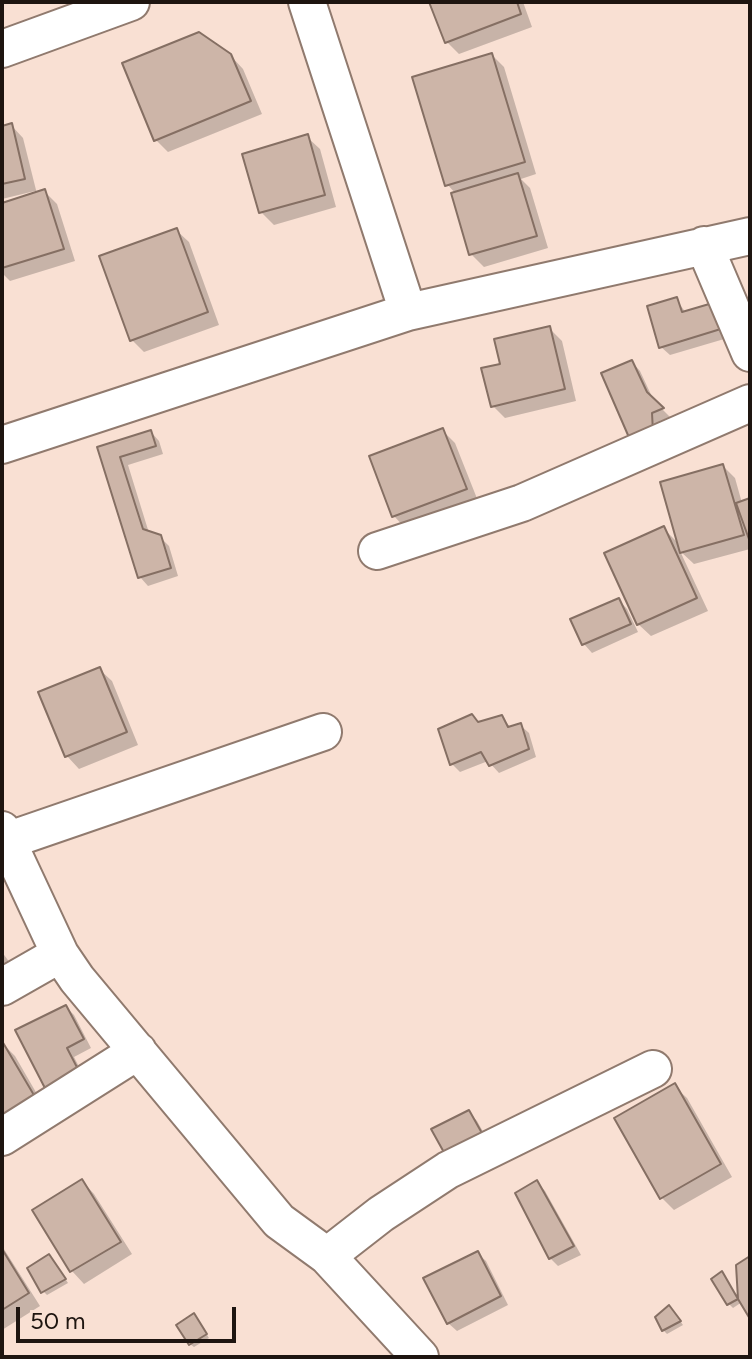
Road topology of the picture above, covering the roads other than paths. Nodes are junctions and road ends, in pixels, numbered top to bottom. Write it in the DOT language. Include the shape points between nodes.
graph roads {
  1 [pos="131,2"];
  2 [pos="307,2"];
  3 [pos="2,49"];
  4 [pos="750,236"];
  5 [pos="704,245"];
  6 [pos="408,312"];
  7 [pos="750,353"];
  8 [pos="750,403"];
  9 [pos="2,445"];
  10 [pos="377,551"];
  11 [pos="323,732"];
  12 [pos="4,835"];
  13 [pos="60,954"];
  14 [pos="2,987"];
  15 [pos="138,1051"];
  16 [pos="653,1069"];
  17 [pos="2,1137"];
  18 [pos="327,1256"];
  19 [pos="420,1357"];
  1 -- 3 [label="street"];
  2 -- 6 [label="street"];
  4 -- 5 [label="street"];
  5 -- 6 [label="street"];
  5 -- 7 [label="street"];
  6 -- 9 [label="street"];
  8 -- 10 [label="street" via="522,503"];
  11 -- 12 [label="street"];
  12 -- 13 [label="street"];
  13 -- 14 [label="street"];
  13 -- 15 [label="street"];
  15 -- 17 [label="street"];
  15 -- 18 [label="street" via="279,1221"];
  16 -- 18 [label="street" via="448,1170"];
  18 -- 19 [label="street"];
}
